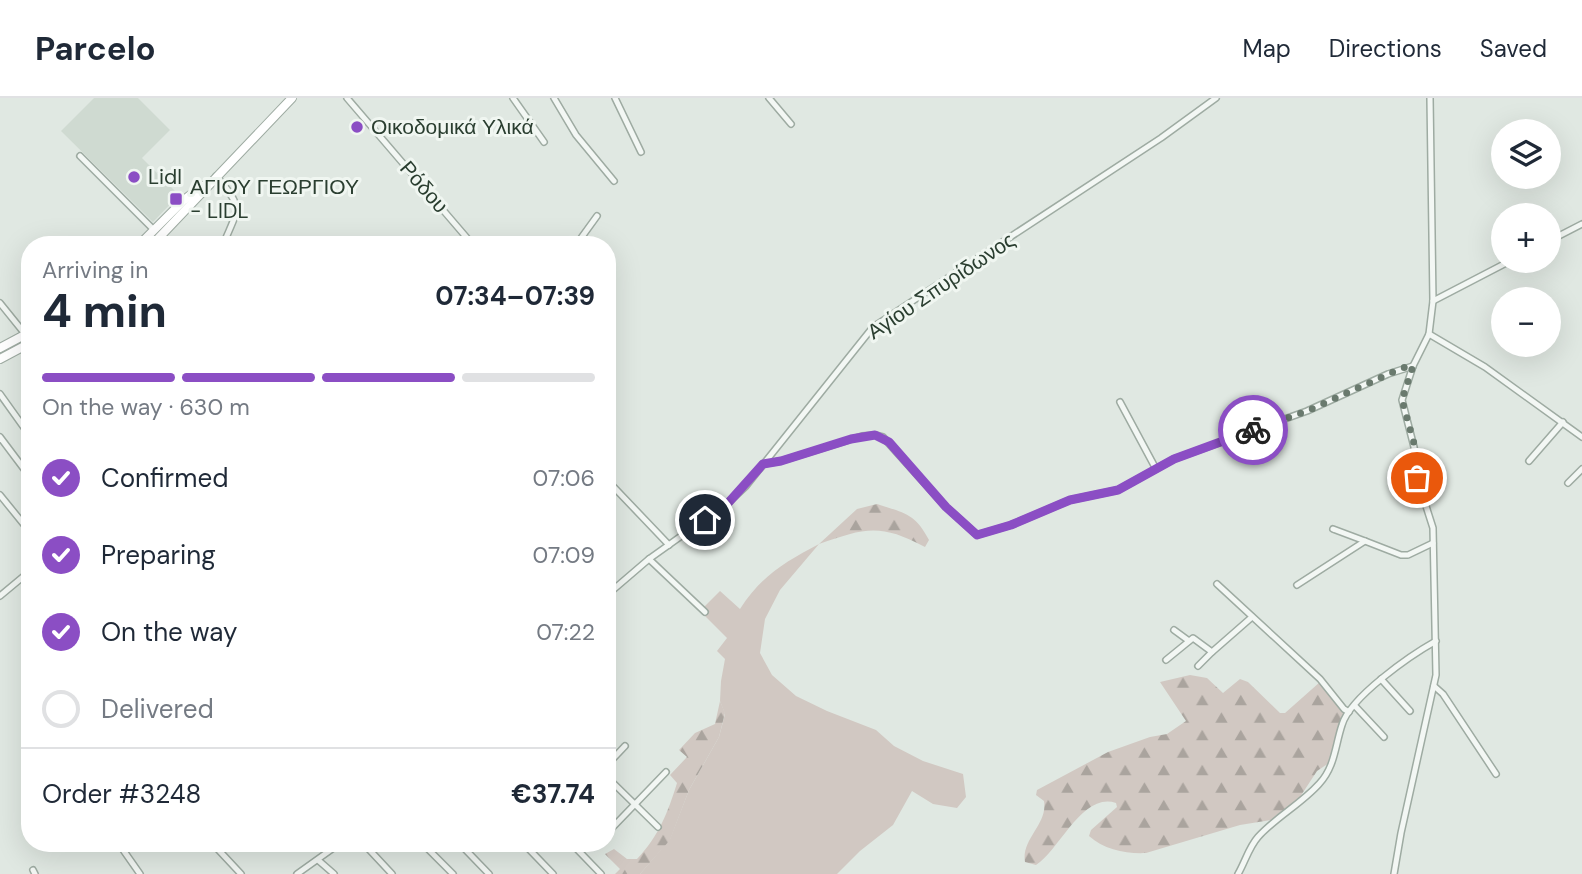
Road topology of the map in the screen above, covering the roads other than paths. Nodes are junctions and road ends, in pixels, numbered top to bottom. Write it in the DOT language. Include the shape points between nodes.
graph roads {
  1 [pos="292,98"];
  2 [pos="347,98"];
  3 [pos="513,98"];
  4 [pos="554,98"];
  5 [pos="615,98"];
  6 [pos="769,98"];
  7 [pos="1216,98"];
  8 [pos="1430,98"];
  9 [pos="790,124"];
  10 [pos="544,142"];
  11 [pos="641,152"];
  12 [pos="80,156"];
  13 [pos="216,176"];
  14 [pos="614,181"];
  15 [pos="597,216"];
  16 [pos="1582,224"];
  17 [pos="154,230"];
  18 [pos="1561,235"];
  19 [pos="148,236"];
  20 [pos="161,236"];
  21 [pos="227,236"];
  22 [pos="465,236"];
  23 [pos="583,236"];
  24 [pos="1491,271"];
  25 [pos="1433,301"];
  26 [pos="0,303"];
  27 [pos="21,328"];
  28 [pos="1429,334"];
  29 [pos="21,339"];
  30 [pos="21,342"];
  31 [pos="0,348"];
  32 [pos="0,359"];
  33 [pos="1413,366"];
  34 [pos="0,394"];
  35 [pos="1120,402"];
  36 [pos="1563,422"];
  37 [pos="21,423"];
  38 [pos="0,437"];
  39 [pos="1582,437"];
  40 [pos="1529,461"];
  41 [pos="763,464"];
  42 [pos="21,465"];
  43 [pos="1156,469"];
  44 [pos="1582,469"];
  45 [pos="1568,483"];
  46 [pos="616,489"];
  47 [pos="0,495"];
  48 [pos="21,521"];
  49 [pos="1333,529"];
  50 [pos="1365,541"];
  51 [pos="1433,543"];
  52 [pos="669,545"];
  53 [pos="649,559"];
  54 [pos="21,578"];
  55 [pos="1217,584"];
  56 [pos="1297,585"];
  57 [pos="616,587"];
  58 [pos="0,596"];
  59 [pos="705,612"];
  60 [pos="1252,617"];
  61 [pos="1174,629"];
  62 [pos="1189,641"];
  63 [pos="1436,641"];
  64 [pos="1212,652"];
  65 [pos="1167,660"];
  66 [pos="1198,666"];
  67 [pos="1381,679"];
  68 [pos="1434,686"];
  69 [pos="1355,706"];
  70 [pos="1410,711"];
  71 [pos="1349,712"];
  72 [pos="1384,737"];
  73 [pos="625,746"];
  74 [pos="616,756"];
  75 [pos="666,772"];
  76 [pos="1496,774"];
  77 [pos="616,786"];
  78 [pos="634,804"];
  79 [pos="616,824"];
  80 [pos="658,827"];
  81 [pos="125,852"];
  82 [pos="221,852"];
  83 [pos="328,852"];
  84 [pos="371,852"];
  85 [pos="432,852"];
  86 [pos="468,852"];
  87 [pos="532,852"];
  88 [pos="580,852"];
  89 [pos="318,860"];
  90 [pos="140,874"];
  91 [pos="242,874"];
  92 [pos="298,874"];
  93 [pos="334,874"];
  94 [pos="393,874"];
  95 [pos="453,874"];
  96 [pos="489,874"];
  97 [pos="553,874"];
  98 [pos="601,874"];
  99 [pos="1238,874"];
  100 [pos="1394,874"];
  1 -- 13 [label="main road"];
  2 -- 22 [label="street, Ρόδου"];
  3 -- 10 [label="street"];
  4 -- 14 [label="street" via="576,135"];
  5 -- 11 [label="street"];
  6 -- 9 [label="street"];
  7 -- 41 [label="street, Αγίου Σπυρίδωνος" via="873,327"];
  8 -- 25 [label="street"];
  12 -- 17 [label="street"];
  13 -- 17 [label="main road"];
  13 -- 20 [label="main road"];
  13 -- 21 [label="street" via="236,201"];
  15 -- 23 [label="street"];
  16 -- 18 [label="street"];
  17 -- 19 [label="main road"];
  24 -- 25 [label="street"];
  25 -- 28 [label="street"];
  26 -- 27 [label="street"];
  28 -- 33 [label="street"];
  28 -- 36 [label="street"];
  29 -- 31 [label="main road"];
  30 -- 32 [label="main road"];
  33 -- 43 [label="street"];
  33 -- 51 [label="street" via="1402,400"];
  34 -- 37 [label="street"];
  35 -- 43 [label="street"];
  36 -- 39 [label="street"];
  36 -- 40 [label="street"];
  38 -- 42 [label="street"];
  41 -- 43 [label="street" via="862,436 883,437 977,535 1070,500 1118,490"];
  41 -- 52 [label="street, Αγίου Σπυρίδωνος" via="729,502"];
  44 -- 45 [label="street"];
  46 -- 52 [label="street"];
  47 -- 48 [label="street"];
  49 -- 50 [label="street"];
  50 -- 51 [label="street" via="1401,555"];
  50 -- 56 [label="street"];
  51 -- 63 [label="street"];
  52 -- 53 [label="street, Αγίου Σπυρίδωνος"];
  53 -- 57 [label="street, Αγίου Σπυρίδωνος"];
  53 -- 59 [label="street"];
  54 -- 58 [label="street"];
  55 -- 60 [label="street"];
  60 -- 64 [label="street"];
  60 -- 71 [label="street" via="1321,679"];
  61 -- 62 [label="street"];
  62 -- 64 [label="street" via="1197,639"];
  62 -- 65 [label="street"];
  63 -- 67 [label="street"];
  63 -- 68 [label="street"];
  64 -- 66 [label="street"];
  67 -- 69 [label="street"];
  67 -- 70 [label="street"];
  68 -- 76 [label="street"];
  68 -- 100 [label="street"];
  69 -- 71 [label="street"];
  69 -- 72 [label="street"];
  71 -- 99 [label="street" via="1341,726 1336,754 1320,783 1258,837"];
  73 -- 74 [label="street"];
  75 -- 78 [label="street"];
  77 -- 78 [label="street"];
  78 -- 79 [label="street"];
  78 -- 80 [label="street"];
  81 -- 90 [label="street"];
  82 -- 91 [label="street"];
  83 -- 89 [label="street"];
  84 -- 94 [label="street"];
  85 -- 95 [label="street"];
  86 -- 96 [label="street"];
  87 -- 97 [label="street"];
  88 -- 98 [label="street"];
  89 -- 92 [label="street"];
  89 -- 93 [label="street"];
}
